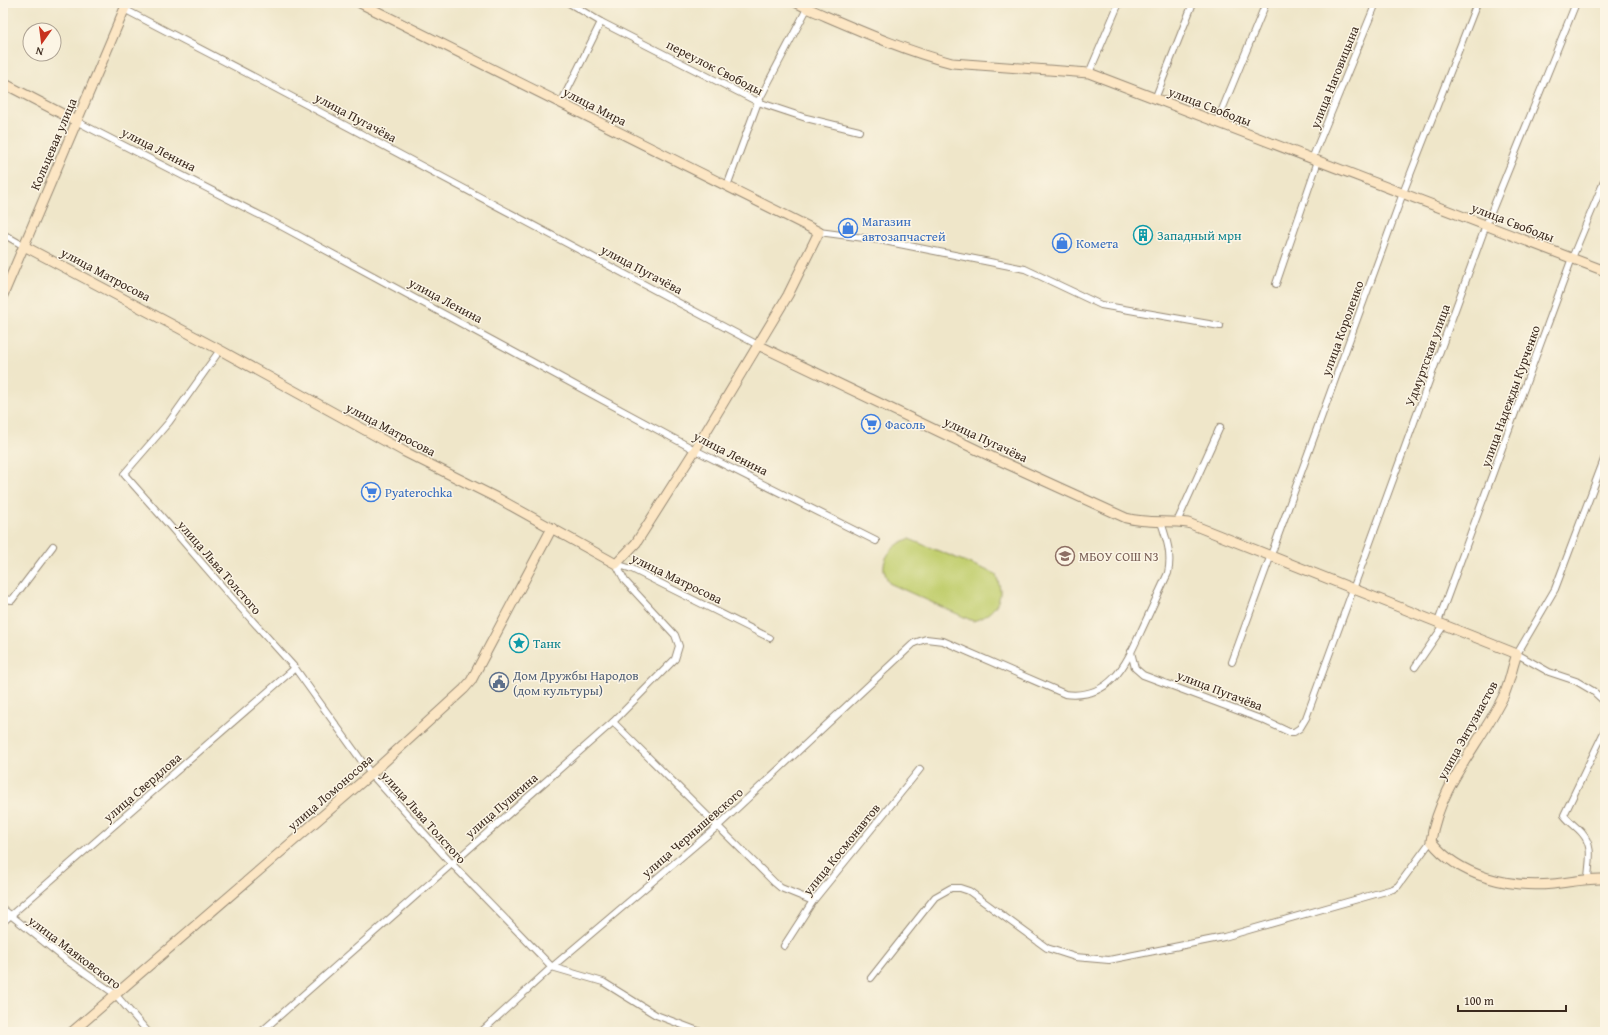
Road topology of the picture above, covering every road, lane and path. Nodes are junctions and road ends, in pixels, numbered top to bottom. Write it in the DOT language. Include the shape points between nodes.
graph roads {
  1 [pos="360,3"];
  2 [pos="569,3"];
  3 [pos="797,3"];
  4 [pos="1118,3"];
  5 [pos="1193,3"];
  6 [pos="1266,3"];
  7 [pos="1376,3"];
  8 [pos="1477,3"];
  9 [pos="1576,3"];
  10 [pos="125,6"];
  11 [pos="809,6"];
  12 [pos="601,22"];
  13 [pos="1089,73"];
  14 [pos="3,83"];
  15 [pos="1155,98"];
  16 [pos="758,102"];
  17 [pos="561,103"];
  18 [pos="76,121"];
  19 [pos="1217,122"];
  20 [pos="859,131"];
  21 [pos="1315,160"];
  22 [pos="1605,179"];
  23 [pos="727,186"];
  24 [pos="1403,193"];
  25 [pos="1486,226"];
  26 [pos="818,232"];
  27 [pos="3,234"];
  28 [pos="24,246"];
  29 [pos="1572,258"];
  30 [pos="1605,271"];
  31 [pos="1276,284"];
  32 [pos="3,295"];
  33 [pos="1220,326"];
  34 [pos="758,345"];
  35 [pos="220,350"];
  36 [pos="1220,427"];
  37 [pos="696,450"];
  38 [pos="1605,457"];
  39 [pos="1161,522"];
  40 [pos="1177,522"];
  41 [pos="552,528"];
  42 [pos="876,541"];
  43 [pos="53,546"];
  44 [pos="1271,556"];
  45 [pos="616,564"];
  46 [pos="1354,589"];
  47 [pos="3,599"];
  48 [pos="1441,624"];
  49 [pos="770,638"];
  50 [pos="1131,652"];
  51 [pos="1517,654"];
  52 [pos="1232,662"];
  53 [pos="1415,667"];
  54 [pos="295,668"];
  55 [pos="1605,702"];
  56 [pos="1306,718"];
  57 [pos="613,722"];
  58 [pos="1605,730"];
  59 [pos="920,769"];
  60 [pos="371,774"];
  61 [pos="718,826"];
  62 [pos="1431,841"];
  63 [pos="451,864"];
  64 [pos="1588,878"];
  65 [pos="1605,879"];
  66 [pos="813,901"];
  67 [pos="3,910"];
  68 [pos="10,916"];
  69 [pos="3,922"];
  70 [pos="784,946"];
  71 [pos="552,967"];
  72 [pos="871,978"];
  73 [pos="115,994"];
  74 [pos="683,1026"];
  75 [pos="72,1032"];
  76 [pos="148,1032"];
  77 [pos="261,1032"];
  78 [pos="481,1032"];
  79 [pos="678,1032"];
  80 [pos="701,1032"];
  1 -- 17 [label="street, улица Мира"];
  2 -- 12 [label="street, переулок Свободы"];
  3 -- 11 [label="street, улица Свободы"];
  4 -- 13 [label="street"];
  5 -- 15 [label="street"];
  6 -- 19 [label="street"];
  7 -- 21 [label="street, улица Наговицына"];
  8 -- 24 [label="street, улица Короленко"];
  9 -- 25 [label="street, Удмуртская улица"];
  10 -- 18 [label="street, Кольцевая улица"];
  10 -- 34 [label="street, улица Пугачёва"];
  11 -- 13 [label="street, улица Свободы" via="876,37 936,59"];
  11 -- 16 [label="street"];
  12 -- 16 [label="street, переулок Свободы"];
  12 -- 17 [label="street"];
  13 -- 15 [label="street, улица Свободы"];
  14 -- 18 [label="street, улица Ленина"];
  15 -- 19 [label="street, улица Свободы"];
  16 -- 20 [label="street, переулок Свободы" via="806,118"];
  16 -- 23 [label="street"];
  17 -- 23 [label="street, улица Мира"];
  18 -- 28 [label="street, Кольцевая улица"];
  18 -- 37 [label="street, улица Ленина" via="281,226"];
  19 -- 21 [label="street, улица Свободы"];
  21 -- 24 [label="street, улица Свободы"];
  21 -- 31 [label="street, улица Наговицына"];
  22 -- 29 [label="street, улица Надежды Курченко"];
  23 -- 26 [label="street, улица Мира"];
  24 -- 25 [label="street, улица Свободы"];
  24 -- 44 [label="street, улица Короленко"];
  25 -- 29 [label="street, улица Свободы"];
  25 -- 46 [label="street, Удмуртская улица"];
  26 -- 33 [label="street" via="879,240 1025,269 1101,305"];
  26 -- 34 [label="street" via="788,295"];
  27 -- 28 [label="street, улица Матросова"];
  28 -- 32 [label="street, Кольцевая улица"];
  28 -- 35 [label="street, улица Матросова"];
  29 -- 30 [label="street, улица Свободы"];
  29 -- 48 [label="street, улица Надежды Курченко"];
  34 -- 37 [label="street"];
  34 -- 39 [label="street, улица Пугачёва" via="1126,518"];
  35 -- 41 [label="street, улица Матросова" via="405,452"];
  35 -- 54 [label="street, улица Льва Толстого" via="169,422 124,474"];
  36 -- 40 [label="street"];
  37 -- 42 [label="street, улица Ленина"];
  37 -- 45 [label="street" via="636,543"];
  38 -- 51 [label="street, улица Энтузиастов" via="1555,589"];
  39 -- 40 [label="street, улица Пугачёва"];
  39 -- 50 [label="street" via="1168,544 1168,573"];
  40 -- 44 [label="street, улица Пугачёва" via="1188,523"];
  41 -- 45 [label="street, улица Матросова"];
  41 -- 60 [label="street, улица Ломоносова" via="471,681"];
  43 -- 47 [label="street" via="12,600"];
  44 -- 46 [label="street, улица Пугачёва"];
  44 -- 52 [label="street, улица Короленко"];
  45 -- 49 [label="street, улица Матросова" via="632,569"];
  45 -- 57 [label="street, улица Пушкина" via="626,581 675,635 678,640 678,653 671,665"];
  46 -- 48 [label="street, улица Пугачёва"];
  46 -- 56 [label="street, Удмуртская улица"];
  48 -- 51 [label="street, улица Пугачёва"];
  48 -- 53 [label="street, улица Надежды Курченко"];
  50 -- 56 [label="street, улица Пугачёва" via="1135,668 1143,675 1289,732 1300,728"];
  50 -- 61 [label="street, улица Чернышевского" via="1124,667 1108,684 1091,693 1074,695 1065,694 943,641 926,639 914,643"];
  51 -- 55 [label="street" via="1550,672 1576,681"];
  51 -- 62 [label="street, улица Энтузиастов" via="1504,694 1447,793 1434,824"];
  54 -- 60 [label="street, улица Льва Толстого"];
  54 -- 68 [label="street, улица Свердлова"];
  57 -- 61 [label="street"];
  57 -- 63 [label="street, улица Пушкина"];
  58 -- 64 [label="street" via="1564,815 1582,832 1590,844"];
  59 -- 66 [label="street, улица Космонавтов"];
  60 -- 63 [label="street, улица Льва Толстого"];
  60 -- 73 [label="street, улица Ломоносова"];
  61 -- 66 [label="street" via="781,888"];
  61 -- 71 [label="street, улица Чернышевского"];
  62 -- 64 [label="street" via="1446,857 1462,868 1504,882 1528,885 1554,884"];
  62 -- 72 [label="street" via="1398,886 1393,889 1224,937 1109,960 1075,956 1047,948 969,891 951,888 935,897"];
  63 -- 71 [label="street, улица Льва Толстого"];
  63 -- 77 [label="street, улица Пушкина"];
  64 -- 65 [label="street"];
  66 -- 70 [label="street, улица Космонавтов"];
  67 -- 68 [label="street, улица Маяковского"];
  68 -- 69 [label="street, улица Свердлова"];
  68 -- 73 [label="street, улица Маяковского"];
  71 -- 74 [label="street, улица Льва Толстого" via="603,982 656,1015"];
  71 -- 78 [label="street, улица Чернышевского"];
  73 -- 75 [label="street, улица Ломоносова"];
  73 -- 76 [label="street, улица Маяковского"];
  74 -- 79 [label="street"];
  74 -- 80 [label="street, улица Льва Толстого"];
}
